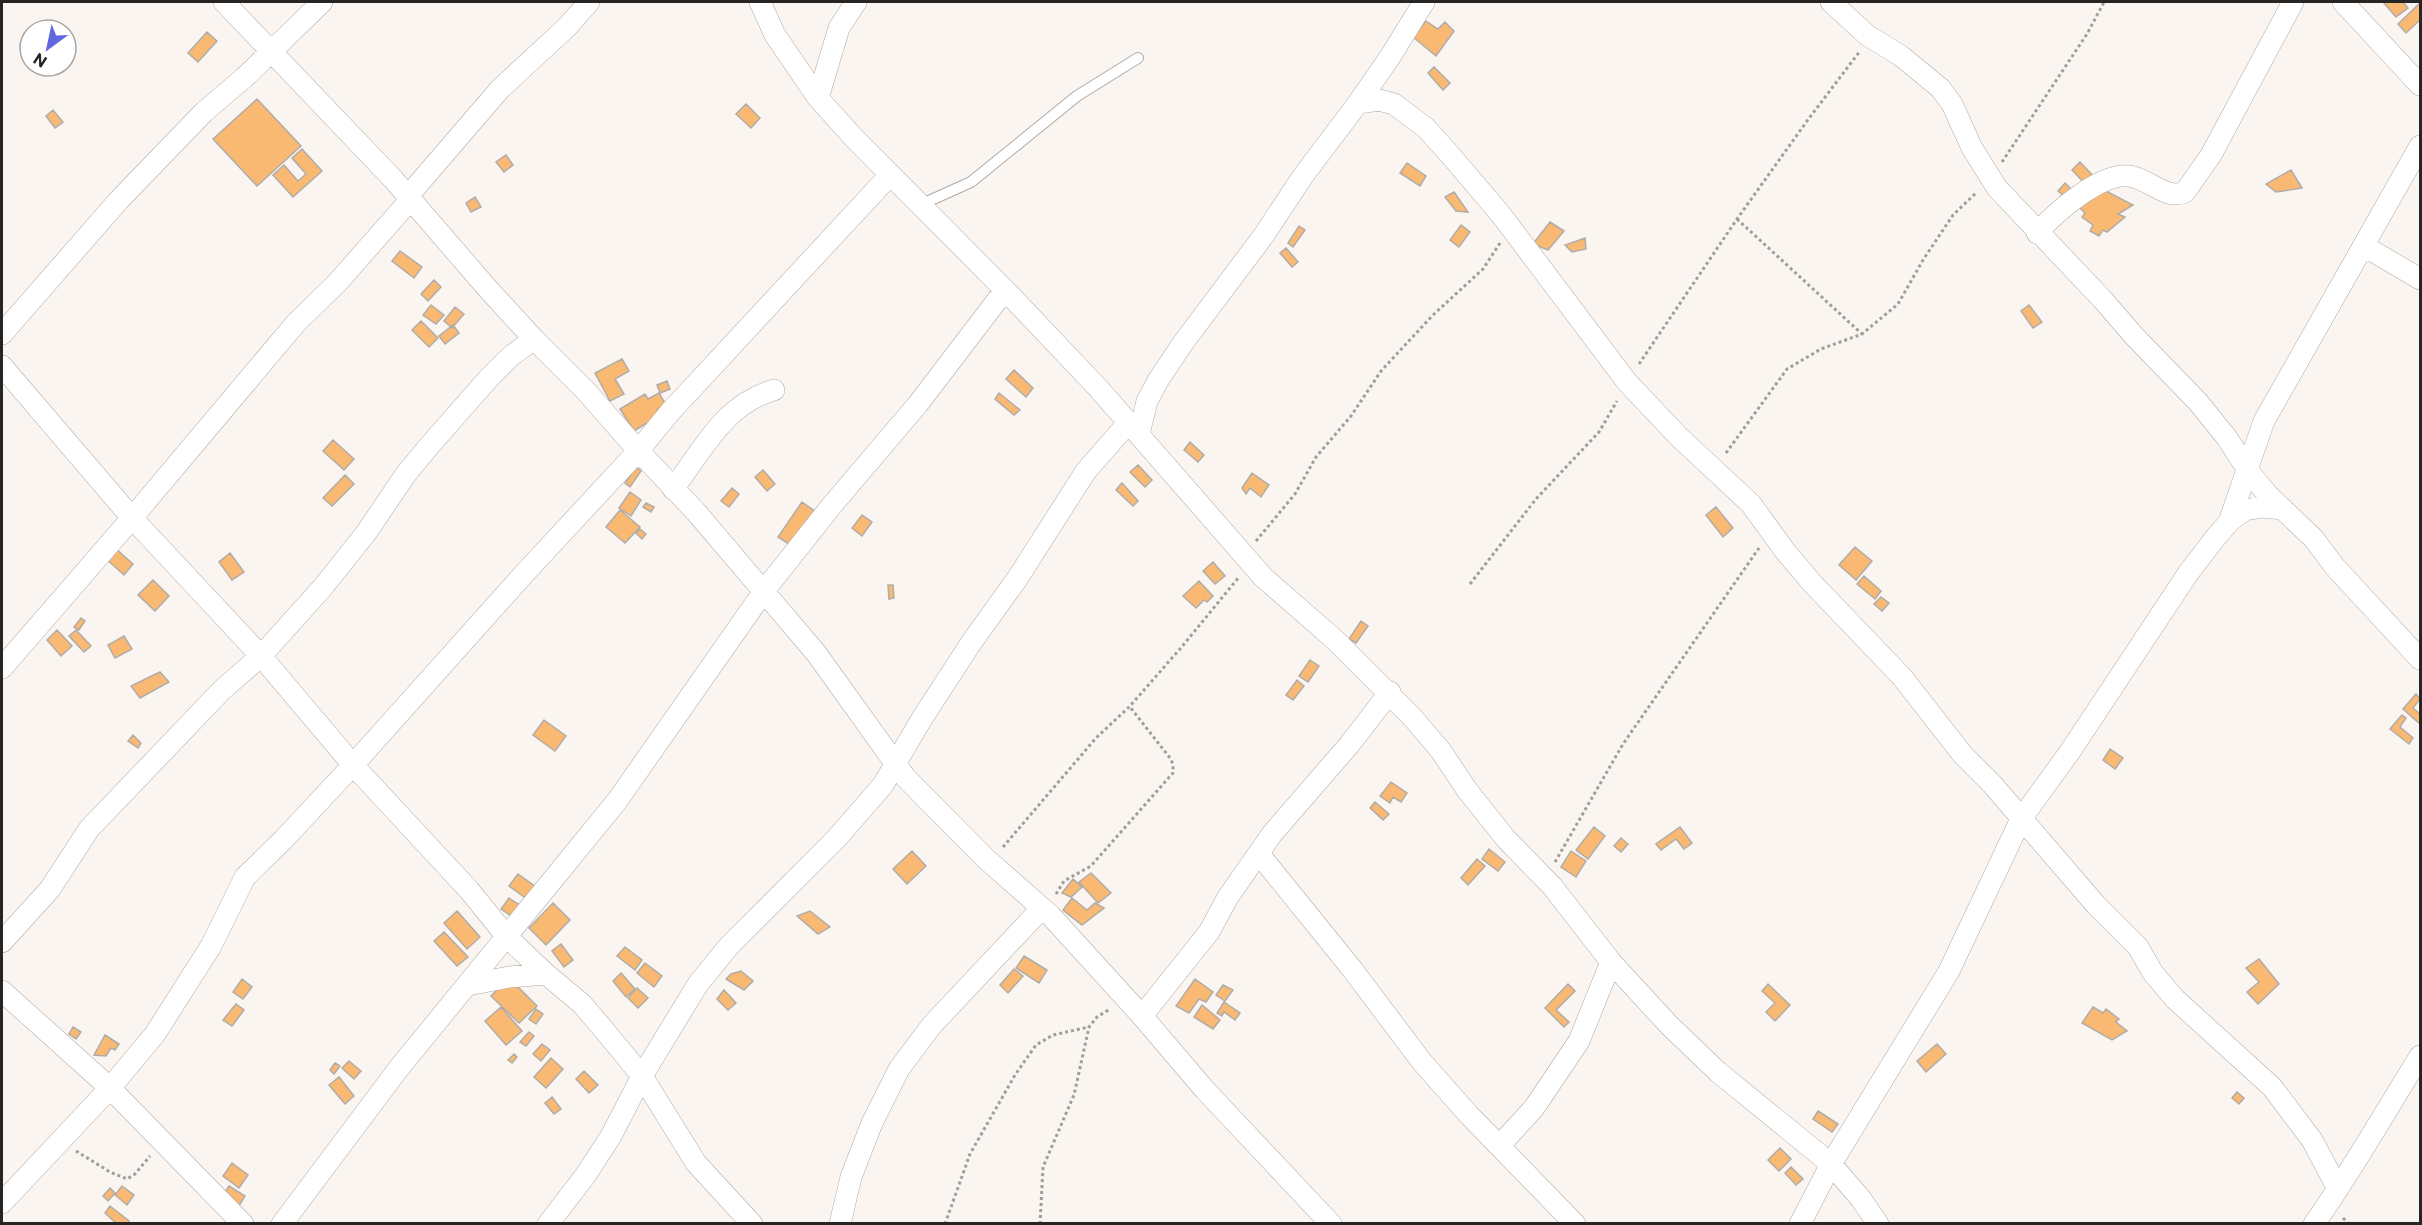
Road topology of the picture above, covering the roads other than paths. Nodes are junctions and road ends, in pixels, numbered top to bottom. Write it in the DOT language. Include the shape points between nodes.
graph roads {
  1 [pos="224,2"];
  2 [pos="322,2"];
  3 [pos="589,2"];
  4 [pos="760,2"];
  5 [pos="856,2"];
  6 [pos="1424,2"];
  7 [pos="1831,2"];
  8 [pos="2294,2"];
  9 [pos="2343,2"];
  10 [pos="271,50"];
  11 [pos="1138,58"];
  12 [pos="2421,85"];
  13 [pos="818,98"];
  14 [pos="1358,103"];
  15 [pos="2421,146"];
  16 [pos="890,175"];
  17 [pos="410,197"];
  18 [pos="920,206"];
  19 [pos="2037,232"];
  20 [pos="2364,246"];
  21 [pos="2421,279"];
  22 [pos="1005,290"];
  23 [pos="2,334"];
  24 [pos="534,339"];
  25 [pos="2,366"];
  26 [pos="1156,387"];
  27 [pos="774,390"];
  28 [pos="1110,401"];
  29 [pos="1134,428"];
  30 [pos="638,451"];
  31 [pos="2248,470"];
  32 [pos="673,489"];
  33 [pos="2283,508"];
  34 [pos="132,518"];
  35 [pos="2229,522"];
  36 [pos="764,591"];
  37 [pos="261,656"];
  38 [pos="2421,659"];
  39 [pos="2,668"];
  40 [pos="1390,693"];
  41 [pos="353,765"];
  42 [pos="896,765"];
  43 [pos="2021,819"];
  44 [pos="1259,854"];
  45 [pos="1046,912"];
  46 [pos="507,937"];
  47 [pos="2,942"];
  48 [pos="1611,962"];
  49 [pos="546,974"];
  50 [pos="468,985"];
  51 [pos="2,991"];
  52 [pos="1143,1016"];
  53 [pos="2421,1056"];
  54 [pos="642,1076"];
  55 [pos="110,1088"];
  56 [pos="1499,1146"];
  57 [pos="1832,1164"];
  58 [pos="2338,1189"];
  59 [pos="2,1203"];
  60 [pos="243,1224"];
  61 [pos="282,1224"];
  62 [pos="548,1224"];
  63 [pos="752,1224"];
  64 [pos="840,1224"];
  65 [pos="1330,1224"];
  66 [pos="1575,1224"];
  67 [pos="1800,1224"];
  68 [pos="1878,1224"];
  69 [pos="2314,1224"];
  1 -- 10 [label="street"];
  2 -- 10 [label="street"];
  3 -- 17 [label="street" via="500,89"];
  4 -- 13 [label="street" via="775,35"];
  5 -- 13 [label="street" via="839,28"];
  6 -- 14 [label="street"];
  7 -- 19 [label="street" via="1867,35 1940,88 1997,188"];
  8 -- 19 [label="street" via="2211,155 2185,192 2169,193 2131,176 2111,178 2060,210"];
  9 -- 12 [label="street"];
  10 -- 17 [label="street"];
  10 -- 23 [label="street" via="118,200"];
  11 -- 18 [label="lane" via="1077,96 971,182"];
  13 -- 16 [label="street"];
  14 -- 26 [label="street"];
  14 -- 43 [label="street" via="1379,100 1394,104 1417,121 1472,179 1628,382 1679,437 1751,504 1812,583 1902,677 1963,755"];
  15 -- 20 [label="street"];
  16 -- 18 [label="street"];
  16 -- 30 [label="street"];
  17 -- 24 [label="street"];
  17 -- 34 [label="street" via="337,283 296,323"];
  18 -- 22 [label="street"];
  19 -- 31 [label="street" via="2198,402"];
  20 -- 21 [label="street"];
  20 -- 31 [label="street" via="2264,421"];
  22 -- 28 [label="street"];
  22 -- 36 [label="street" via="918,404"];
  24 -- 30 [label="street"];
  24 -- 37 [label="street" via="488,379 430,445 330,578"];
  25 -- 34 [label="street"];
  26 -- 28 [label="street" via="1133,400"];
  26 -- 29 [label="street"];
  27 -- 32 [label="street" via="754,395 713,432"];
  28 -- 29 [label="street"];
  29 -- 40 [label="street" via="1263,577"];
  29 -- 42 [label="street" via="1086,471 921,720"];
  30 -- 32 [label="street"];
  30 -- 41 [label="street"];
  31 -- 33 [label="street"];
  31 -- 35 [label="street"];
  32 -- 36 [label="street"];
  33 -- 35 [label="street" via="2246,510"];
  33 -- 38 [label="street"];
  34 -- 37 [label="street"];
  34 -- 39 [label="street"];
  35 -- 43 [label="street" via="2189,572"];
  36 -- 42 [label="street" via="854,703"];
  36 -- 46 [label="street" via="617,801"];
  37 -- 41 [label="street"];
  37 -- 47 [label="street" via="222,690 89,829 50,889"];
  40 -- 44 [label="street"];
  40 -- 48 [label="street" via="1441,751 1506,839 1545,879"];
  41 -- 46 [label="street" via="469,890"];
  41 -- 55 [label="street" via="245,877 211,946 155,1034"];
  42 -- 45 [label="street" via="990,862"];
  42 -- 54 [label="street" via="867,806 729,946 698,984"];
  43 -- 57 [label="street" via="1949,971"];
  43 -- 58 [label="street" via="2138,947 2175,999 2272,1087 2312,1140"];
  44 -- 52 [label="street" via="1209,932"];
  44 -- 56 [label="street" via="1422,1062"];
  45 -- 52 [label="street"];
  45 -- 64 [label="street" via="932,1025 900,1069 872,1123 851,1177"];
  46 -- 49 [label="street"];
  46 -- 50 [label="street"];
  48 -- 56 [label="street" via="1579,1041 1534,1108"];
  48 -- 57 [label="street" via="1718,1072"];
  49 -- 50 [label="street"];
  49 -- 54 [label="street" via="582,1004"];
  50 -- 61 [label="street" via="399,1068"];
  51 -- 55 [label="street"];
  52 -- 65 [label="street" via="1205,1090"];
  53 -- 58 [label="street"];
  54 -- 62 [label="street" via="611,1136"];
  54 -- 63 [label="street" via="696,1163"];
  55 -- 59 [label="street"];
  55 -- 60 [label="street"];
  56 -- 66 [label="street"];
  57 -- 67 [label="street"];
  57 -- 68 [label="street"];
  58 -- 69 [label="street"];
}
